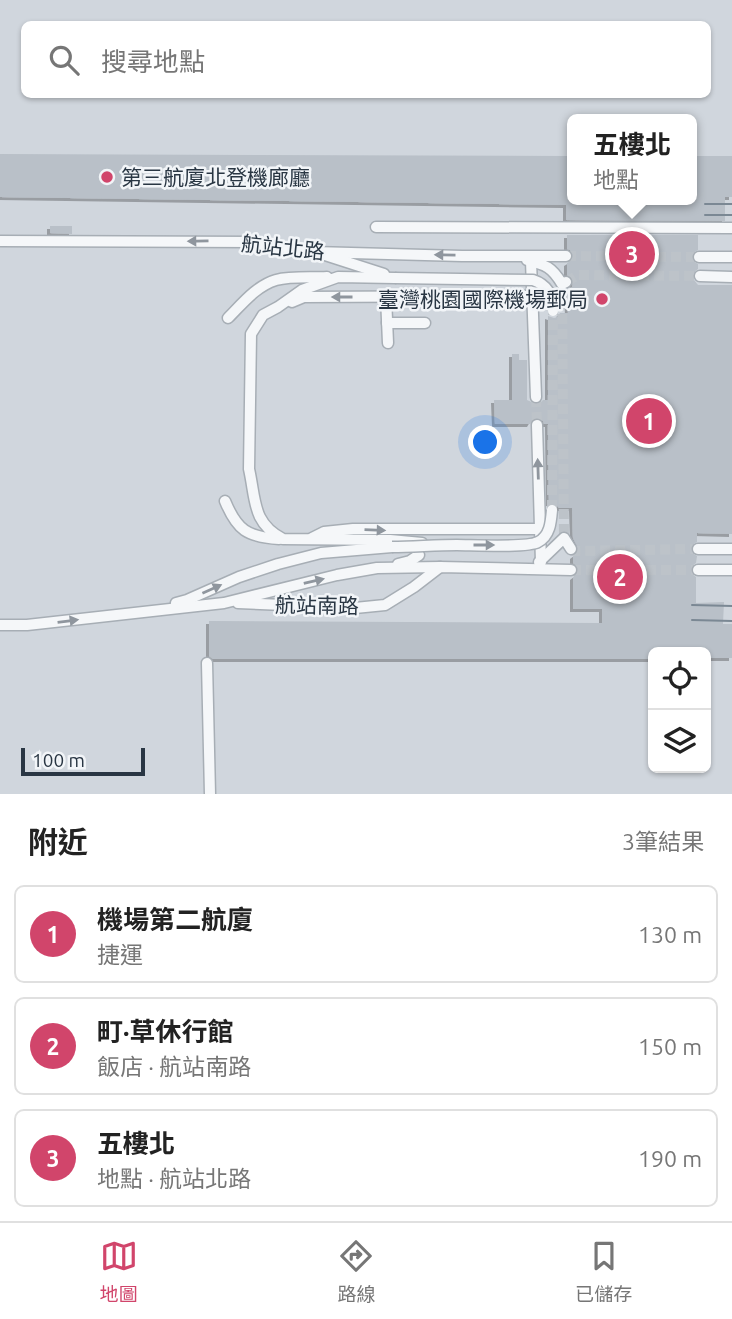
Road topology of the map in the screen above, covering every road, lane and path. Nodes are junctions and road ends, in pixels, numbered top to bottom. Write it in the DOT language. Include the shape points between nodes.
graph roads {
  1 [pos="376,227"];
  2 [pos="732,228"];
  3 [pos="0,241"];
  4 [pos="314,252"];
  5 [pos="513,256"];
  6 [pos="566,256"];
  7 [pos="699,257"];
  8 [pos="732,257"];
  9 [pos="531,261"];
  10 [pos="700,276"];
  11 [pos="338,277"];
  12 [pos="732,277"];
  13 [pos="395,278"];
  14 [pos="564,283"];
  15 [pos="532,296"];
  16 [pos="386,297"];
  17 [pos="278,307"];
  18 [pos="553,311"];
  19 [pos="228,318"];
  20 [pos="387,323"];
  21 [pos="425,323"];
  22 [pos="387,343"];
  23 [pos="536,397"];
  24 [pos="537,425"];
  25 [pos="225,501"];
  26 [pos="551,510"];
  27 [pos="540,529"];
  28 [pos="283,539"];
  29 [pos="309,540"];
  30 [pos="391,544"];
  31 [pos="571,549"];
  32 [pos="732,549"];
  33 [pos="698,550"];
  34 [pos="419,555"];
  35 [pos="541,562"];
  36 [pos="440,567"];
  37 [pos="377,568"];
  38 [pos="515,570"];
  39 [pos="571,570"];
  40 [pos="698,570"];
  41 [pos="732,570"];
  42 [pos="224,603"];
  43 [pos="148,611"];
  44 [pos="0,625"];
  45 [pos="207,663"];
  46 [pos="210,794"];
  1 -- 2 [label="street"];
  4 -- 3 [label="street, 航站北路, one-way" via="255,242"];
  5 -- 4 [label="street, 航站北路, one-way"];
  4 -- 13 [label="street"];
  5 -- 6 [label="street, 航站北路"];
  5 -- 9 [label="street"];
  7 -- 8 [label="street"];
  9 -- 14 [label="street" via="545,264"];
  9 -- 15 [label="street"];
  10 -- 12 [label="street"];
  11 -- 13 [label="street"];
  11 -- 17 [label="street" via="302,290"];
  11 -- 19 [label="street" via="278,279 263,285"];
  13 -- 18 [label="street, bridge" via="533,280 547,287"];
  15 -- 16 [label="street"];
  15 -- 23 [label="street"];
  16 -- 17 [label="street, one-way" via="304,297"];
  16 -- 20 [label="street"];
  17 -- 28 [label="street" via="263,315 251,334 249,469 261,521"];
  20 -- 21 [label="street"];
  20 -- 22 [label="street"];
  27 -- 24 [label="street, one-way"];
  25 -- 28 [label="street" via="247,533"];
  30 -- 26 [label="street, one-way, bridge" via="531,545 544,538"];
  29 -- 27 [label="street, one-way" via="324,532 353,529"];
  27 -- 35 [label="street"];
  28 -- 29 [label="street"];
  29 -- 30 [label="street"];
  43 -- 30 [label="street, one-way" via="278,564"];
  31 -- 35 [label="street" via="564,538"];
  32 -- 33 [label="street"];
  34 -- 37 [label="street"];
  35 -- 38 [label="street"];
  36 -- 37 [label="street, 航站南路"];
  36 -- 38 [label="street, 航站南路"];
  36 -- 42 [label="street, 航站南路" via="385,605"];
  42 -- 37 [label="street, 航站南路, one-way"];
  38 -- 39 [label="street, 航站南路"];
  40 -- 41 [label="street"];
  42 -- 43 [label="street, 航站南路"];
  44 -- 43 [label="street, 航站南路, one-way"];
  45 -- 46 [label="street"];
}
